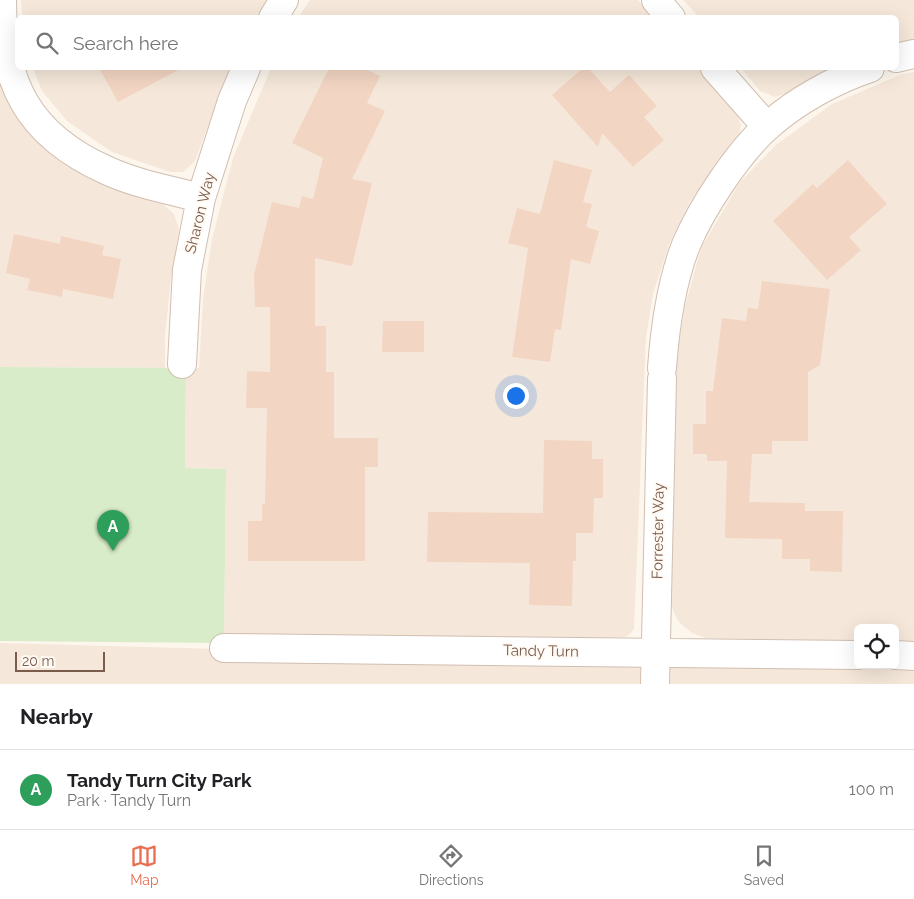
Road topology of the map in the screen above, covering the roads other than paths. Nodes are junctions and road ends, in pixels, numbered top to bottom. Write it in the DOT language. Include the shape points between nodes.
graph roads {
  1 [pos="2,0"];
  2 [pos="284,0"];
  3 [pos="656,0"];
  4 [pos="275,15"];
  5 [pos="668,15"];
  6 [pos="914,54"];
  7 [pos="899,57"];
  8 [pos="245,70"];
  9 [pos="717,70"];
  10 [pos="865,70"];
  11 [pos="767,126"];
  12 [pos="201,198"];
  13 [pos="182,364"];
  14 [pos="224,648"];
  15 [pos="656,653"];
  16 [pos="854,655"];
  17 [pos="899,655"];
  18 [pos="914,656"];
  19 [pos="655,684"];
  1 -- 12 [label="street" via="7,62 22,100 38,122 57,140 106,170"];
  2 -- 4 [label="street"];
  3 -- 5 [label="street"];
  6 -- 7 [label="street"];
  8 -- 12 [label="street, Sharon Way"];
  9 -- 11 [label="street"];
  10 -- 11 [label="street, Forrester Way" via="830,85"];
  11 -- 15 [label="street, Forrester Way" via="715,192 696,224 686,246 671,301 662,374"];
  12 -- 13 [label="street, Sharon Way" via="187,270"];
  14 -- 15 [label="street, Tandy Turn"];
  15 -- 16 [label="street, Tandy Turn"];
  15 -- 19 [label="street, Forrester Way"];
  17 -- 18 [label="street"];
}
